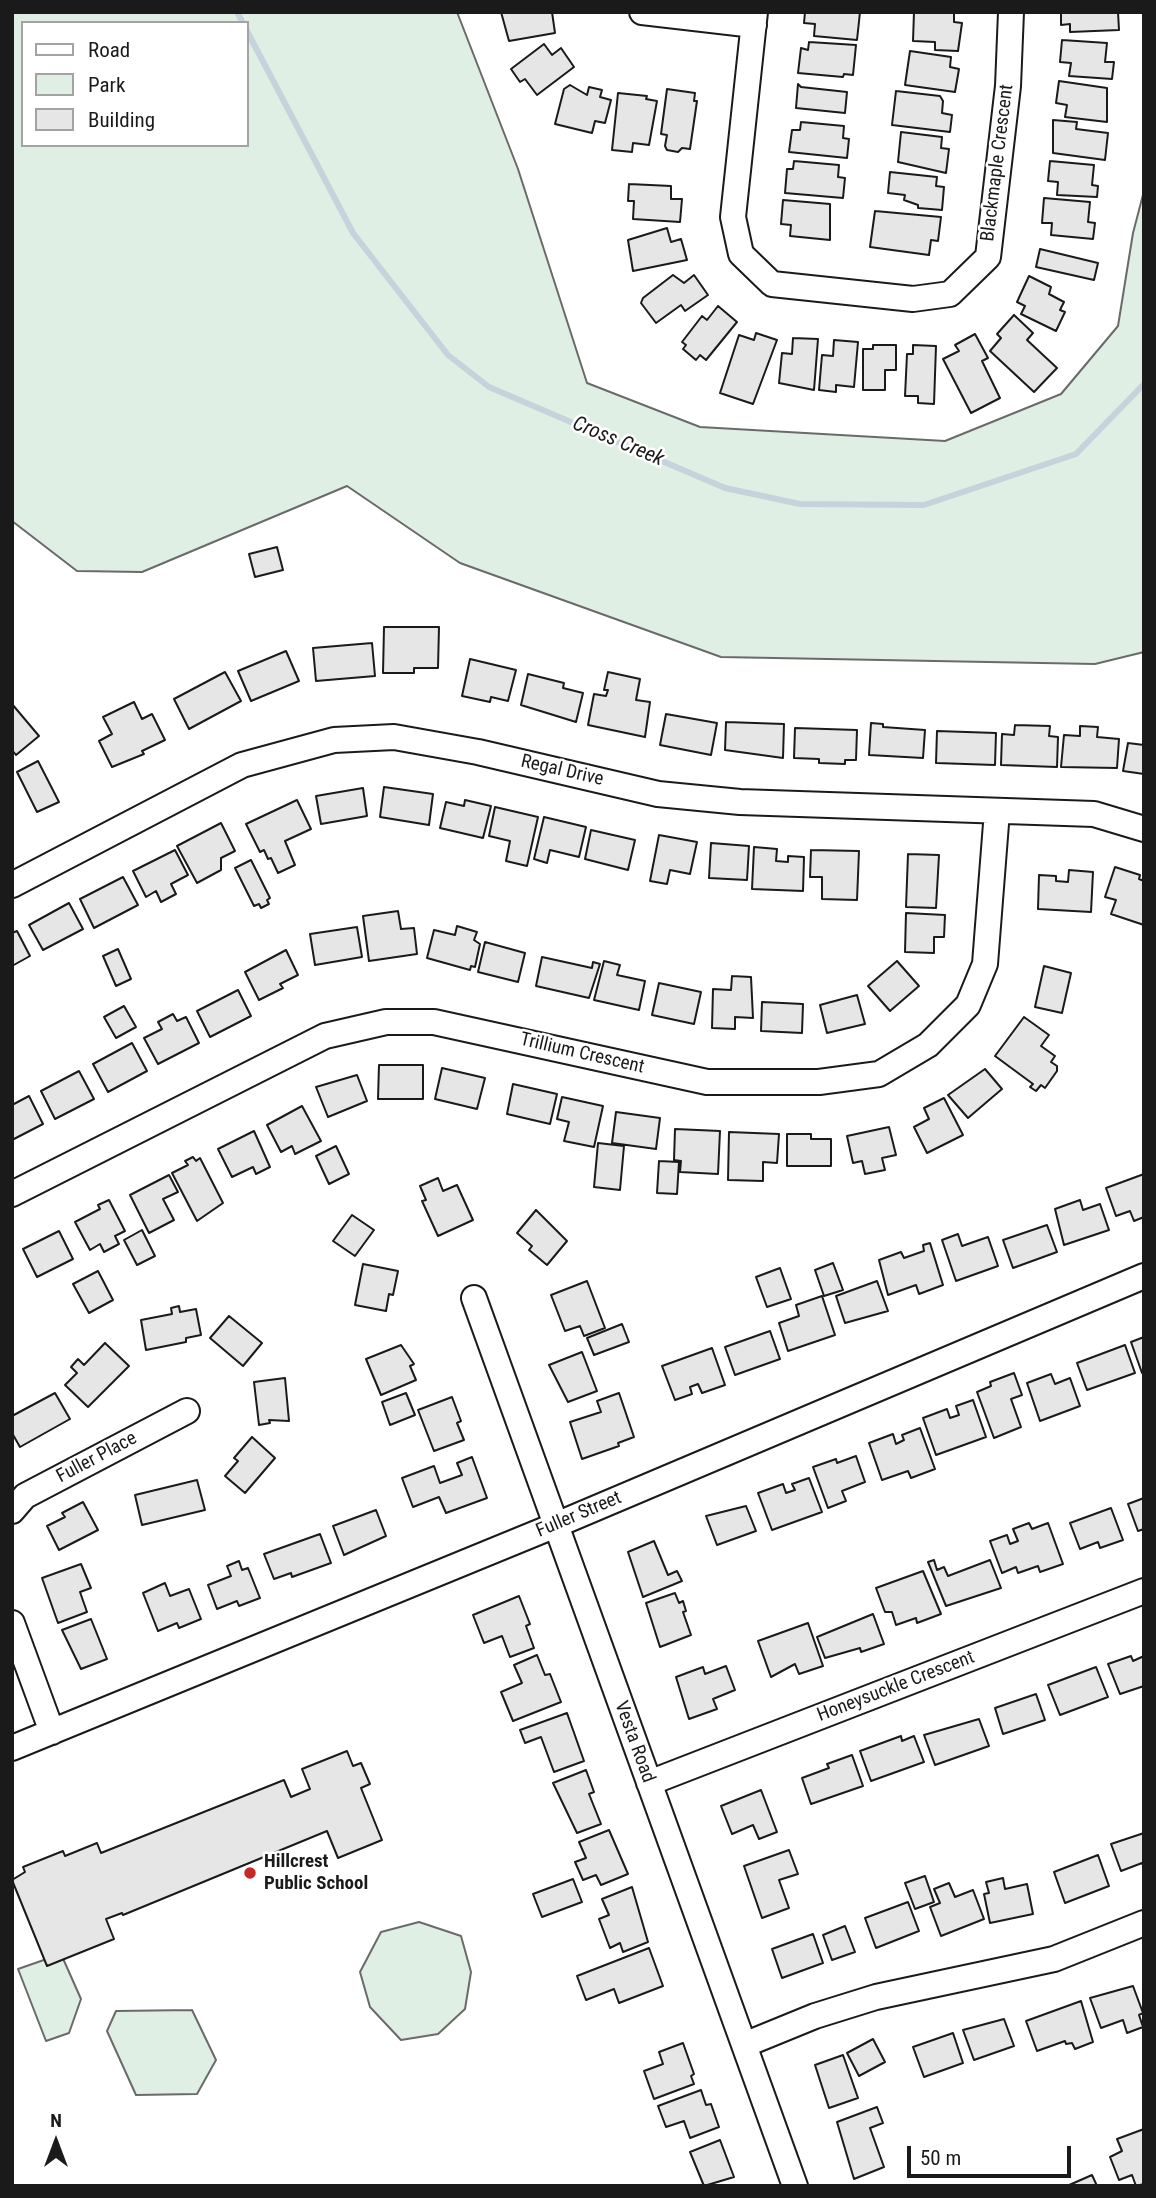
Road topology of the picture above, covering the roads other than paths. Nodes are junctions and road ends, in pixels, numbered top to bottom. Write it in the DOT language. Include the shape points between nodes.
graph roads {
  1 [pos="642,12"];
  2 [pos="1012,12"];
  3 [pos="755,19"];
  4 [pos="997,811"];
  5 [pos="1144,829"];
  6 [pos="15,879"];
  7 [pos="12,1194"];
  8 [pos="1144,1276"];
  9 [pos="474,1298"];
  10 [pos="187,1411"];
  11 [pos="12,1511"];
  12 [pos="556,1525"];
  13 [pos="1144,1591"];
  14 [pos="12,1623"];
  15 [pos="52,1732"];
  16 [pos="12,1748"];
  17 [pos="649,1783"];
  18 [pos="1144,1923"];
  19 [pos="744,2045"];
  20 [pos="795,2186"];
  1 -- 3 [label="street"];
  2 -- 3 [label="street, Blackmaple Crescent" via="988,257 950,293 913,299 772,284 741,254 733,217"];
  4 -- 5 [label="street, Regal Drive" via="1094,814"];
  4 -- 6 [label="street, Regal Drive" via="740,802 658,794 394,737 334,740 242,765"];
  4 -- 7 [label="street, Trillium Crescent" via="985,964 968,1005 928,1045 879,1074 819,1082 707,1082 434,1022 386,1022 325,1036"];
  8 -- 12 [label="street, Fuller Street"];
  9 -- 12 [label="street, Vesta Road"];
  10 -- 11 [label="street, Fuller Place" via="24,1496"];
  12 -- 15 [label="street, Fuller Street"];
  12 -- 17 [label="street, Vesta Road"];
  13 -- 17 [label="street, Honeysuckle Crescent"];
  14 -- 15 [label="street"];
  15 -- 16 [label="street, Fuller Street"];
  17 -- 19 [label="street, Vesta Road"];
  18 -- 19 [label="street" via="1054,1959 876,1997"];
  19 -- 20 [label="street, Vesta Road"];
}
